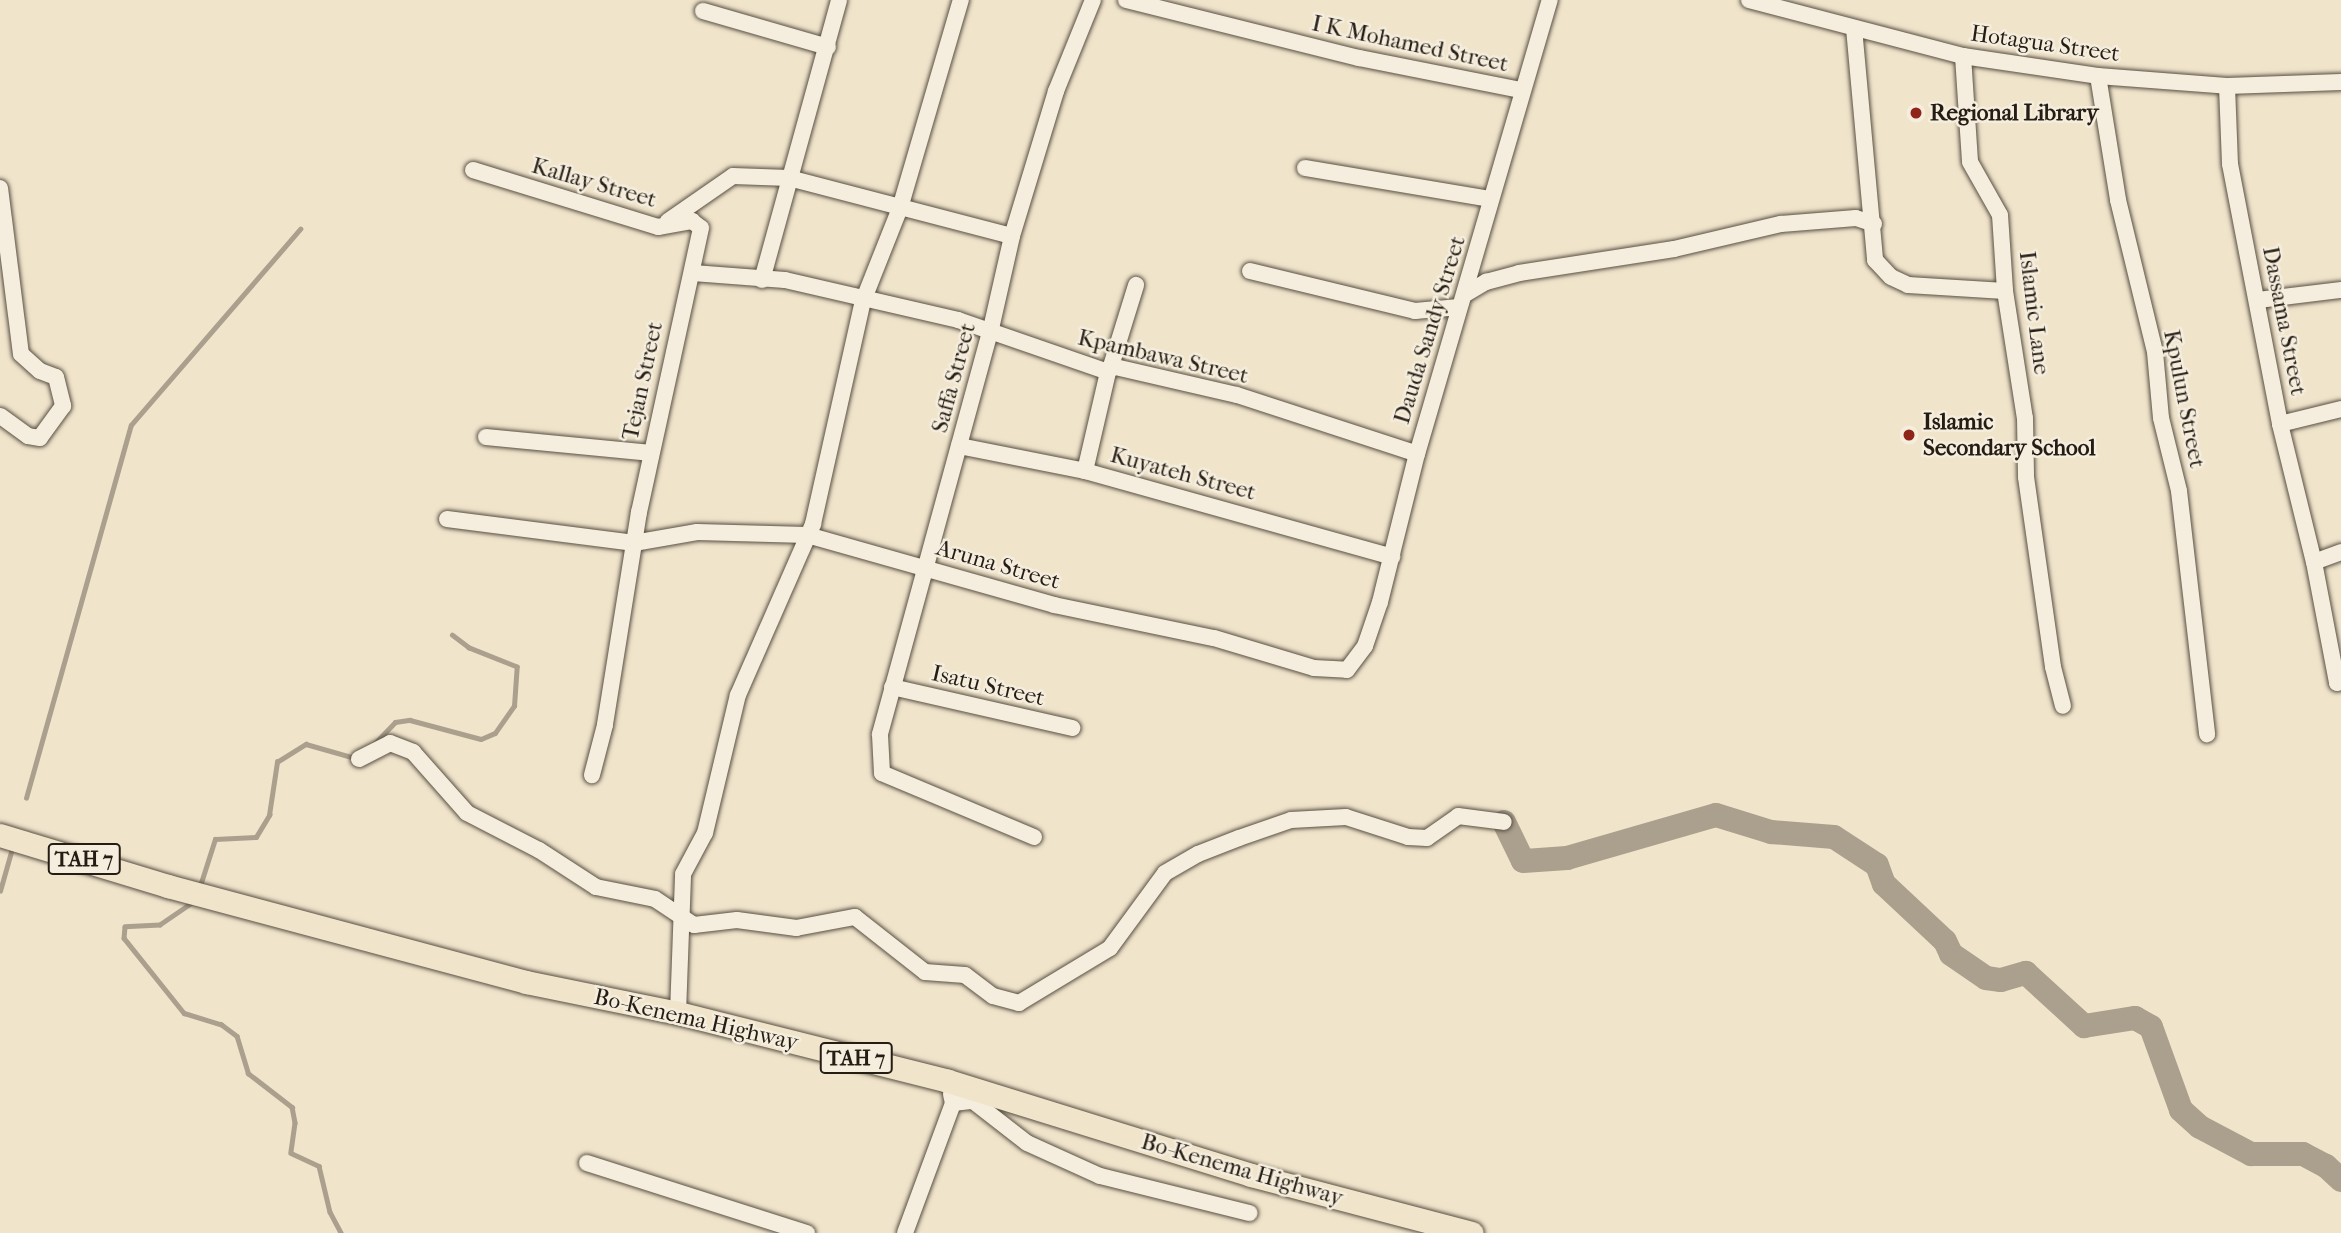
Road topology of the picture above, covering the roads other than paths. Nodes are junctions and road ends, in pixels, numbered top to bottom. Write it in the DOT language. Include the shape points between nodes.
graph roads {
  1 [pos="839,0"];
  2 [pos="961,0"];
  3 [pos="1093,0"];
  4 [pos="1126,0"];
  5 [pos="1550,0"];
  6 [pos="1749,0"];
  7 [pos="703,11"];
  8 [pos="1854,28"];
  9 [pos="828,47"];
  10 [pos="1963,56"];
  11 [pos="2098,76"];
  12 [pos="2341,82"];
  13 [pos="2227,86"];
  14 [pos="1521,90"];
  15 [pos="1305,168"];
  16 [pos="473,170"];
  17 [pos="789,178"];
  18 [pos="0,188"];
  19 [pos="1490,199"];
  20 [pos="900,208"];
  21 [pos="1874,224"];
  22 [pos="658,227"];
  23 [pos="701,228"];
  24 [pos="1012,236"];
  25 [pos="1250,271"];
  26 [pos="693,273"];
  27 [pos="762,280"];
  28 [pos="1136,285"];
  29 [pos="2341,290"];
  30 [pos="2005,291"];
  31 [pos="2258,300"];
  32 [pos="1462,301"];
  33 [pos="863,302"];
  34 [pos="990,333"];
  35 [pos="1109,369"];
  36 [pos="2341,409"];
  37 [pos="0,416"];
  38 [pos="2280,424"];
  39 [pos="486,437"];
  40 [pos="959,446"];
  41 [pos="651,453"];
  42 [pos="1417,454"];
  43 [pos="1085,471"];
  44 [pos="447,519"];
  45 [pos="807,535"];
  46 [pos="634,543"];
  47 [pos="2341,552"];
  48 [pos="1392,557"];
  49 [pos="2314,562"];
  50 [pos="924,568"];
  51 [pos="1347,670"];
  52 [pos="2339,683"];
  53 [pos="892,687"];
  54 [pos="2063,706"];
  55 [pos="1072,729"];
  56 [pos="2207,734"];
  57 [pos="359,760"];
  58 [pos="592,775"];
  59 [pos="1504,821"];
  60 [pos="0,835"];
  61 [pos="1034,837"];
  62 [pos="684,920"];
  63 [pos="678,1013"];
  64 [pos="950,1092"];
  65 [pos="587,1163"];
  66 [pos="1250,1213"];
  67 [pos="807,1233"];
  68 [pos="905,1233"];
  69 [pos="1472,1233"];
  1 -- 9 [label="street"];
  2 -- 20 [label="street"];
  3 -- 24 [label="street, Saffa Street" via="1056,91"];
  4 -- 14 [label="street, I K Mohamed Street" via="1359,58"];
  5 -- 14 [label="street, Dauda Sandy Street"];
  6 -- 8 [label="street, Hotagua Street"];
  7 -- 9 [label="street"];
  8 -- 10 [label="street, Hotagua Street"];
  8 -- 21 [label="street"];
  9 -- 17 [label="street"];
  10 -- 11 [label="street, Hotagua Street"];
  10 -- 30 [label="street, Islamic Lane" via="1970,162 2000,215"];
  11 -- 13 [label="street, Hotagua Street"];
  11 -- 56 [label="street, Kpulun Street" via="2118,200 2155,352 2161,418 2183,516"];
  12 -- 13 [label="street, Hotagua Street"];
  13 -- 31 [label="street, Dassama Street" via="2230,164"];
  14 -- 19 [label="street, Dauda Sandy Street"];
  15 -- 19 [label="street"];
  16 -- 22 [label="street, Kallay Street"];
  17 -- 20 [label="street"];
  17 -- 22 [label="street" via="733,176"];
  17 -- 27 [label="street"];
  18 -- 37 [label="street" via="21,354 55,377 63,406 40,438 28,436"];
  19 -- 32 [label="street, Dauda Sandy Street"];
  20 -- 24 [label="street"];
  20 -- 33 [label="street"];
  21 -- 30 [label="street" via="1875,260 1891,277 1908,285"];
  21 -- 32 [label="street" via="1856,218 1781,225 1674,249 1519,273 1486,282"];
  22 -- 23 [label="street, Kallay Street" via="692,221"];
  23 -- 26 [label="street, Tejan Street"];
  24 -- 34 [label="street, Saffa Street"];
  25 -- 32 [label="street" via="1415,311"];
  26 -- 27 [label="street, Kpambawa Street"];
  26 -- 41 [label="street, Tejan Street" via="672,344"];
  27 -- 33 [label="street, Kpambawa Street" via="821,287"];
  28 -- 35 [label="street"];
  29 -- 31 [label="street"];
  30 -- 54 [label="street, Islamic Lane" via="2025,418 2026,477"];
  31 -- 38 [label="street, Dassama Street"];
  32 -- 42 [label="street, Dauda Sandy Street"];
  33 -- 34 [label="street, Kpambawa Street" via="958,320"];
  33 -- 45 [label="street"];
  34 -- 35 [label="street, Kpambawa Street"];
  34 -- 40 [label="street, Saffa Street"];
  35 -- 42 [label="street, Kpambawa Street" via="1237,395"];
  35 -- 43 [label="street"];
  36 -- 38 [label="street"];
  38 -- 49 [label="street, Dassama Street"];
  39 -- 41 [label="street"];
  40 -- 43 [label="street, Kuyateh Street"];
  40 -- 50 [label="street, Saffa Street"];
  41 -- 46 [label="street, Tejan Street"];
  42 -- 48 [label="street, Dauda Sandy Street"];
  43 -- 48 [label="street, Kuyateh Street"];
  44 -- 46 [label="street, Aruna Street"];
  45 -- 46 [label="street, Aruna Street" via="697,532"];
  45 -- 50 [label="street, Aruna Street"];
  45 -- 62 [label="street" via="738,695 705,832 683,874"];
  46 -- 58 [label="street, Tejan Street" via="606,725"];
  47 -- 49 [label="street"];
  48 -- 51 [label="street, Dauda Sandy Street" via="1365,646"];
  49 -- 52 [label="street, Dassama Street"];
  50 -- 51 [label="street, Aruna Street" via="1054,605 1214,638 1314,668"];
  50 -- 53 [label="street, Saffa Street"];
  53 -- 55 [label="street, Isatu Street"];
  53 -- 61 [label="street, Saffa Street" via="880,734 882,773"];
  57 -- 62 [label="street" via="390,743 413,752 467,813 539,850 596,887 655,900"];
  59 -- 62 [label="street" via="1458,816 1427,838 1408,837 1346,817 1291,820 1229,842 1164,873 1110,948 1023,1002 993,996 965,975 925,972 855,917 796,928 737,920 694,925"];
  60 -- 63 [label="highway, Bo-Kenema Highway / TAH 7" via="168,886 526,982"];
  62 -- 63 [label="street"];
  63 -- 64 [label="highway, Bo-Kenema Highway / TAH 7"];
  64 -- 66 [label="street" via="973,1101 1027,1143 1100,1175"];
  64 -- 68 [label="street"];
  64 -- 69 [label="highway, Bo-Kenema Highway / TAH 7"];
  65 -- 67 [label="street"];
}
